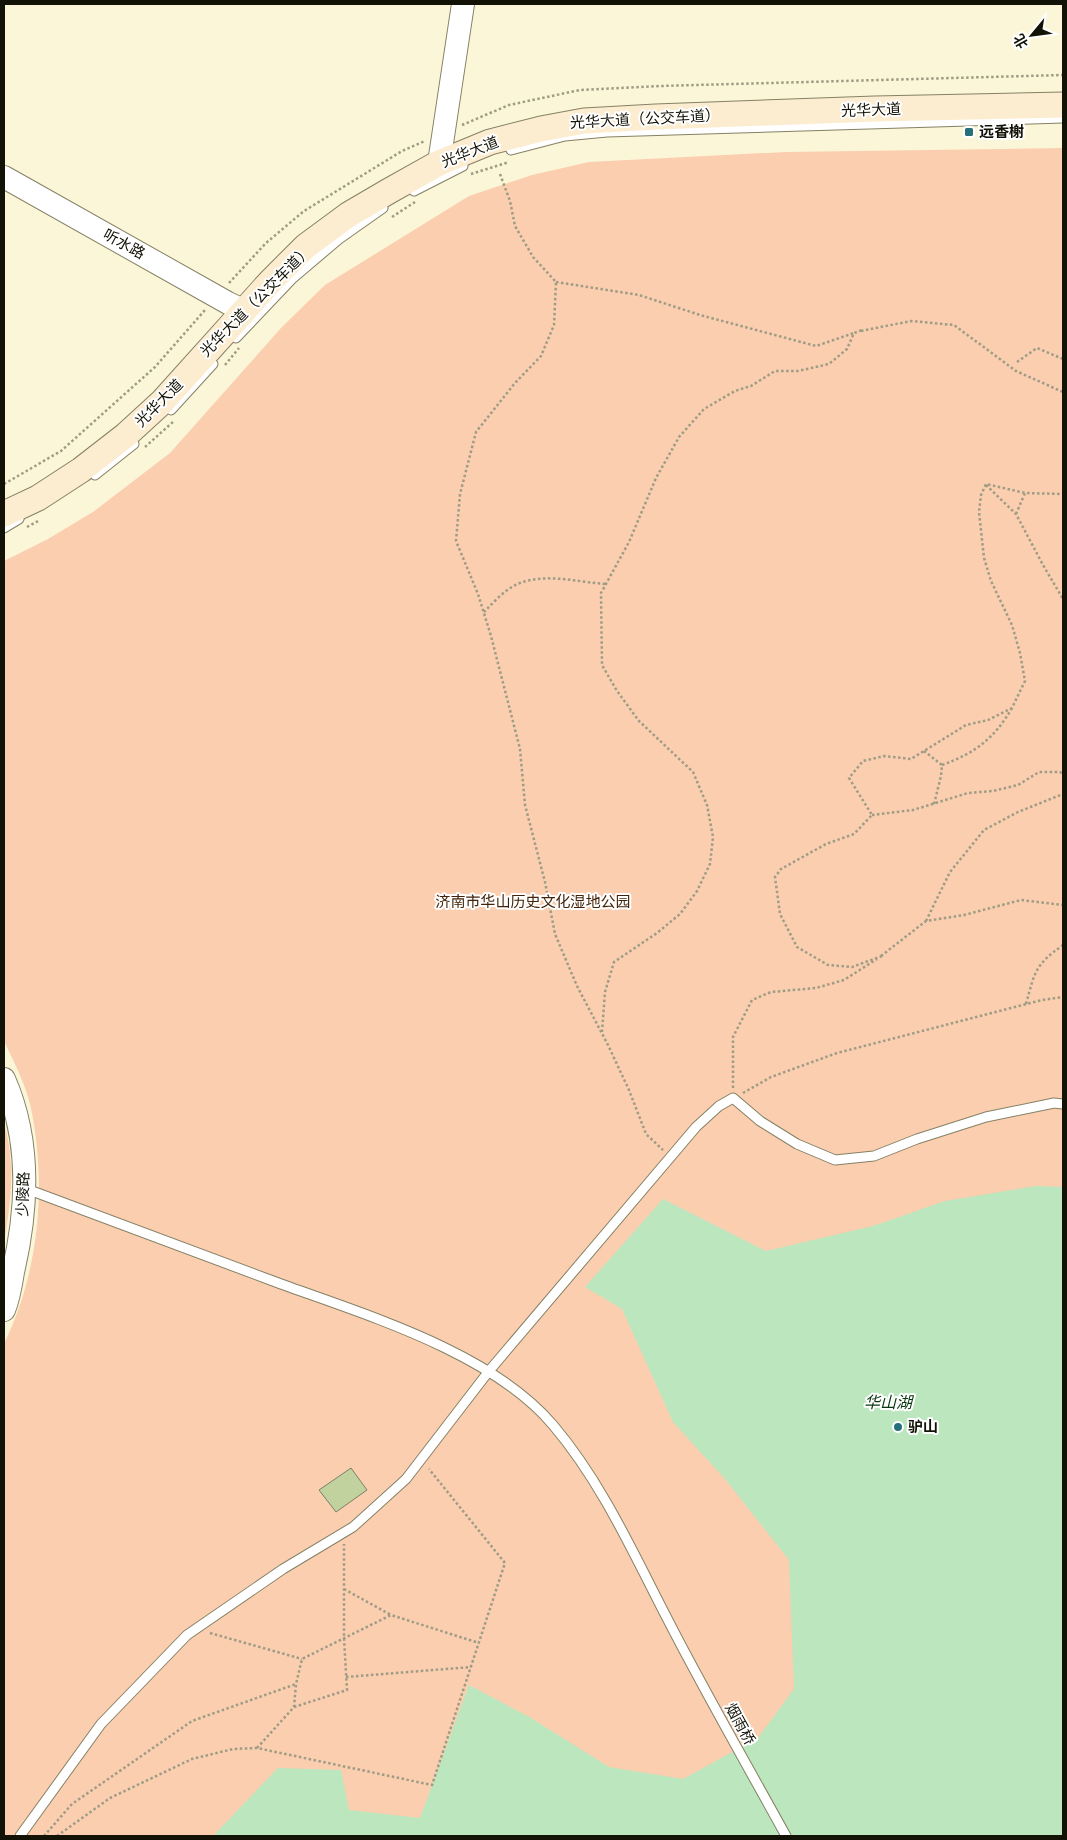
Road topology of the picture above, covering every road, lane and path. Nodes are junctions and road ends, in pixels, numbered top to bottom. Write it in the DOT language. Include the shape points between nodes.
graph roads {
  1 [pos="463,4"];
  2 [pos="1063,75"];
  3 [pos="1063,105"];
  4 [pos="1063,118"];
  5 [pos="444,133"];
  6 [pos="502,152"];
  7 [pos="514,161"];
  8 [pos="439,163"];
  9 [pos="469,163"];
  10 [pos="470,174"];
  11 [pos="500,174"];
  12 [pos="4,177"];
  13 [pos="404,196"];
  14 [pos="416,201"];
  15 [pos="387,205"];
  16 [pos="391,217"];
  17 [pos="556,282"];
  18 [pos="216,297"];
  19 [pos="245,311"];
  20 [pos="854,333"];
  21 [pos="228,347"];
  22 [pos="240,348"];
  23 [pos="221,355"];
  24 [pos="1063,359"];
  25 [pos="1017,362"];
  26 [pos="221,369"];
  27 [pos="1063,392"];
  28 [pos="163,417"];
  29 [pos="175,420"];
  30 [pos="138,440"];
  31 [pos="141,450"];
  32 [pos="87,480"];
  33 [pos="4,484"];
  34 [pos="986,484"];
  35 [pos="1025,493"];
  36 [pos="1063,494"];
  37 [pos="39,508"];
  38 [pos="1016,514"];
  39 [pos="45,518"];
  40 [pos="12,523"];
  41 [pos="4,528"];
  42 [pos="605,584"];
  43 [pos="1063,598"];
  44 [pos="484,612"];
  45 [pos="1012,708"];
  46 [pos="924,751"];
  47 [pos="942,765"];
  48 [pos="1063,774"];
  49 [pos="1063,794"];
  50 [pos="934,804"];
  51 [pos="872,815"];
  52 [pos="1063,905"];
  53 [pos="926,921"];
  54 [pos="1063,945"];
  55 [pos="882,956"];
  56 [pos="1063,997"];
  57 [pos="1026,1004"];
  58 [pos="602,1034"];
  59 [pos="4,1079"];
  60 [pos="733,1098"];
  61 [pos="1063,1104"];
  62 [pos="670,1158"];
  63 [pos="24,1188"];
  64 [pos="4,1310"];
  65 [pos="489,1371"];
  66 [pos="421,1459"];
  67 [pos="344,1532"];
  68 [pos="344,1589"];
  69 [pos="391,1615"];
  70 [pos="195,1629"];
  71 [pos="344,1638"];
  72 [pos="479,1643"];
  73 [pos="302,1659"];
  74 [pos="471,1667"];
  75 [pos="346,1677"];
  76 [pos="296,1684"];
  77 [pos="294,1707"];
  78 [pos="257,1748"];
  79 [pos="20,1836"];
  80 [pos="44,1836"];
  81 [pos="57,1836"];
  82 [pos="786,1836"];
  1 -- 5 [label="street"];
  2 -- 5 [label="path" via="580,90 509,105"];
  3 -- 8 [label="main road, 光华大道" via="584,121 490,142"];
  4 -- 6 [label="lane, 光华大道（公交车道）" via="607,132 565,136"];
  5 -- 8 [label="street"];
  5 -- 18 [label="path" via="402,150 304,211 266,243"];
  7 -- 10 [label="path"];
  8 -- 19 [label="main road, 光华大道" via="348,215 306,246"];
  9 -- 13 [label="lane"];
  11 -- 17 [label="path" via="515,226 533,257"];
  12 -- 18 [label="street, 听水路"];
  14 -- 16 [label="path"];
  15 -- 21 [label="lane, 光华大道（公交车道）" via="338,239 293,278"];
  17 -- 20 [label="path" via="639,296 816,346"];
  17 -- 44 [label="path" via="554,325 541,356 476,432 460,494 456,541"];
  18 -- 19 [label="street, 听水路"];
  18 -- 33 [label="path" via="155,366 87,429 62,451"];
  19 -- 40 [label="main road, 光华大道" via="162,402 126,435 38,498"];
  20 -- 27 [label="path" via="911,321 954,325 1016,371"];
  20 -- 42 [label="path" via="847,349 829,364 798,371 775,371 704,409 679,437 660,470 629,542"];
  22 -- 26 [label="path"];
  23 -- 28 [label="lane, 光华大道（公交车道）"];
  24 -- 25 [label="path" via="1037,348"];
  29 -- 31 [label="path"];
  30 -- 32 [label="lane"];
  34 -- 35 [label="path"];
  34 -- 38 [label="path"];
  34 -- 45 [label="path" via="979,512 984,558 1012,625 1024,681"];
  35 -- 36 [label="path"];
  35 -- 38 [label="path"];
  37 -- 41 [label="lane"];
  38 -- 43 [label="path"];
  39 -- 40 [label="path"];
  42 -- 44 [label="path" via="540,578 519,583"];
  42 -- 58 [label="path" via="601,593 602,665 639,721 693,772 707,805 712,837 710,864 697,892 680,914 614,962 605,992"];
  44 -- 58 [label="path" via="520,749 526,805 555,934"];
  45 -- 46 [label="path" via="988,720 966,725"];
  45 -- 47 [label="path" via="1003,725 977,749"];
  46 -- 47 [label="path"];
  46 -- 51 [label="path" via="911,759 884,756 863,761 848,778"];
  47 -- 50 [label="path"];
  48 -- 50 [label="path" via="1039,772 1018,785 968,793"];
  49 -- 53 [label="path" via="984,830 950,872"];
  50 -- 51 [label="path"];
  51 -- 55 [label="path" via="854,834 826,844 780,869 775,877 780,914 797,947 828,965 852,967"];
  52 -- 53 [label="path" via="1021,900"];
  53 -- 55 [label="path"];
  54 -- 57 [label="path" via="1045,958 1034,973"];
  55 -- 60 [label="path" via="844,980 816,988 771,992 752,1000 733,1037"];
  56 -- 57 [label="path"];
  57 -- 60 [label="path" via="837,1054 771,1077"];
  58 -- 62 [label="path" via="646,1134"];
  59 -- 63 [label="street, 少陵路" via="21,1134"];
  60 -- 61 [label="lane" via="797,1144 835,1160 874,1156 986,1117"];
  60 -- 62 [label="lane" via="696,1127"];
  62 -- 65 [label="lane"];
  63 -- 64 [label="street, 少陵路" via="18,1251"];
  63 -- 65 [label="lane, 烟雨桥" via="382,1322"];
  65 -- 66 [label="lane"];
  65 -- 82 [label="lane, 烟雨桥" via="521,1394 553,1424 589,1475"];
  66 -- 67 [label="lane" via="406,1479"];
  66 -- 72 [label="path" via="505,1563"];
  67 -- 68 [label="path"];
  67 -- 70 [label="lane" via="283,1568"];
  68 -- 69 [label="path"];
  68 -- 71 [label="path"];
  69 -- 71 [label="path"];
  69 -- 72 [label="path"];
  70 -- 73 [label="path"];
  70 -- 79 [label="lane" via="101,1724"];
  71 -- 73 [label="path"];
  71 -- 75 [label="path"];
  72 -- 74 [label="path"];
  73 -- 76 [label="path"];
  74 -- 75 [label="path"];
  74 -- 78 [label="path" via="432,1785"];
  75 -- 77 [label="path" via="347,1690"];
  76 -- 77 [label="path"];
  76 -- 80 [label="path" via="192,1721 72,1804"];
  77 -- 78 [label="path"];
  78 -- 81 [label="path" via="233,1749 192,1759 110,1798"];
}
